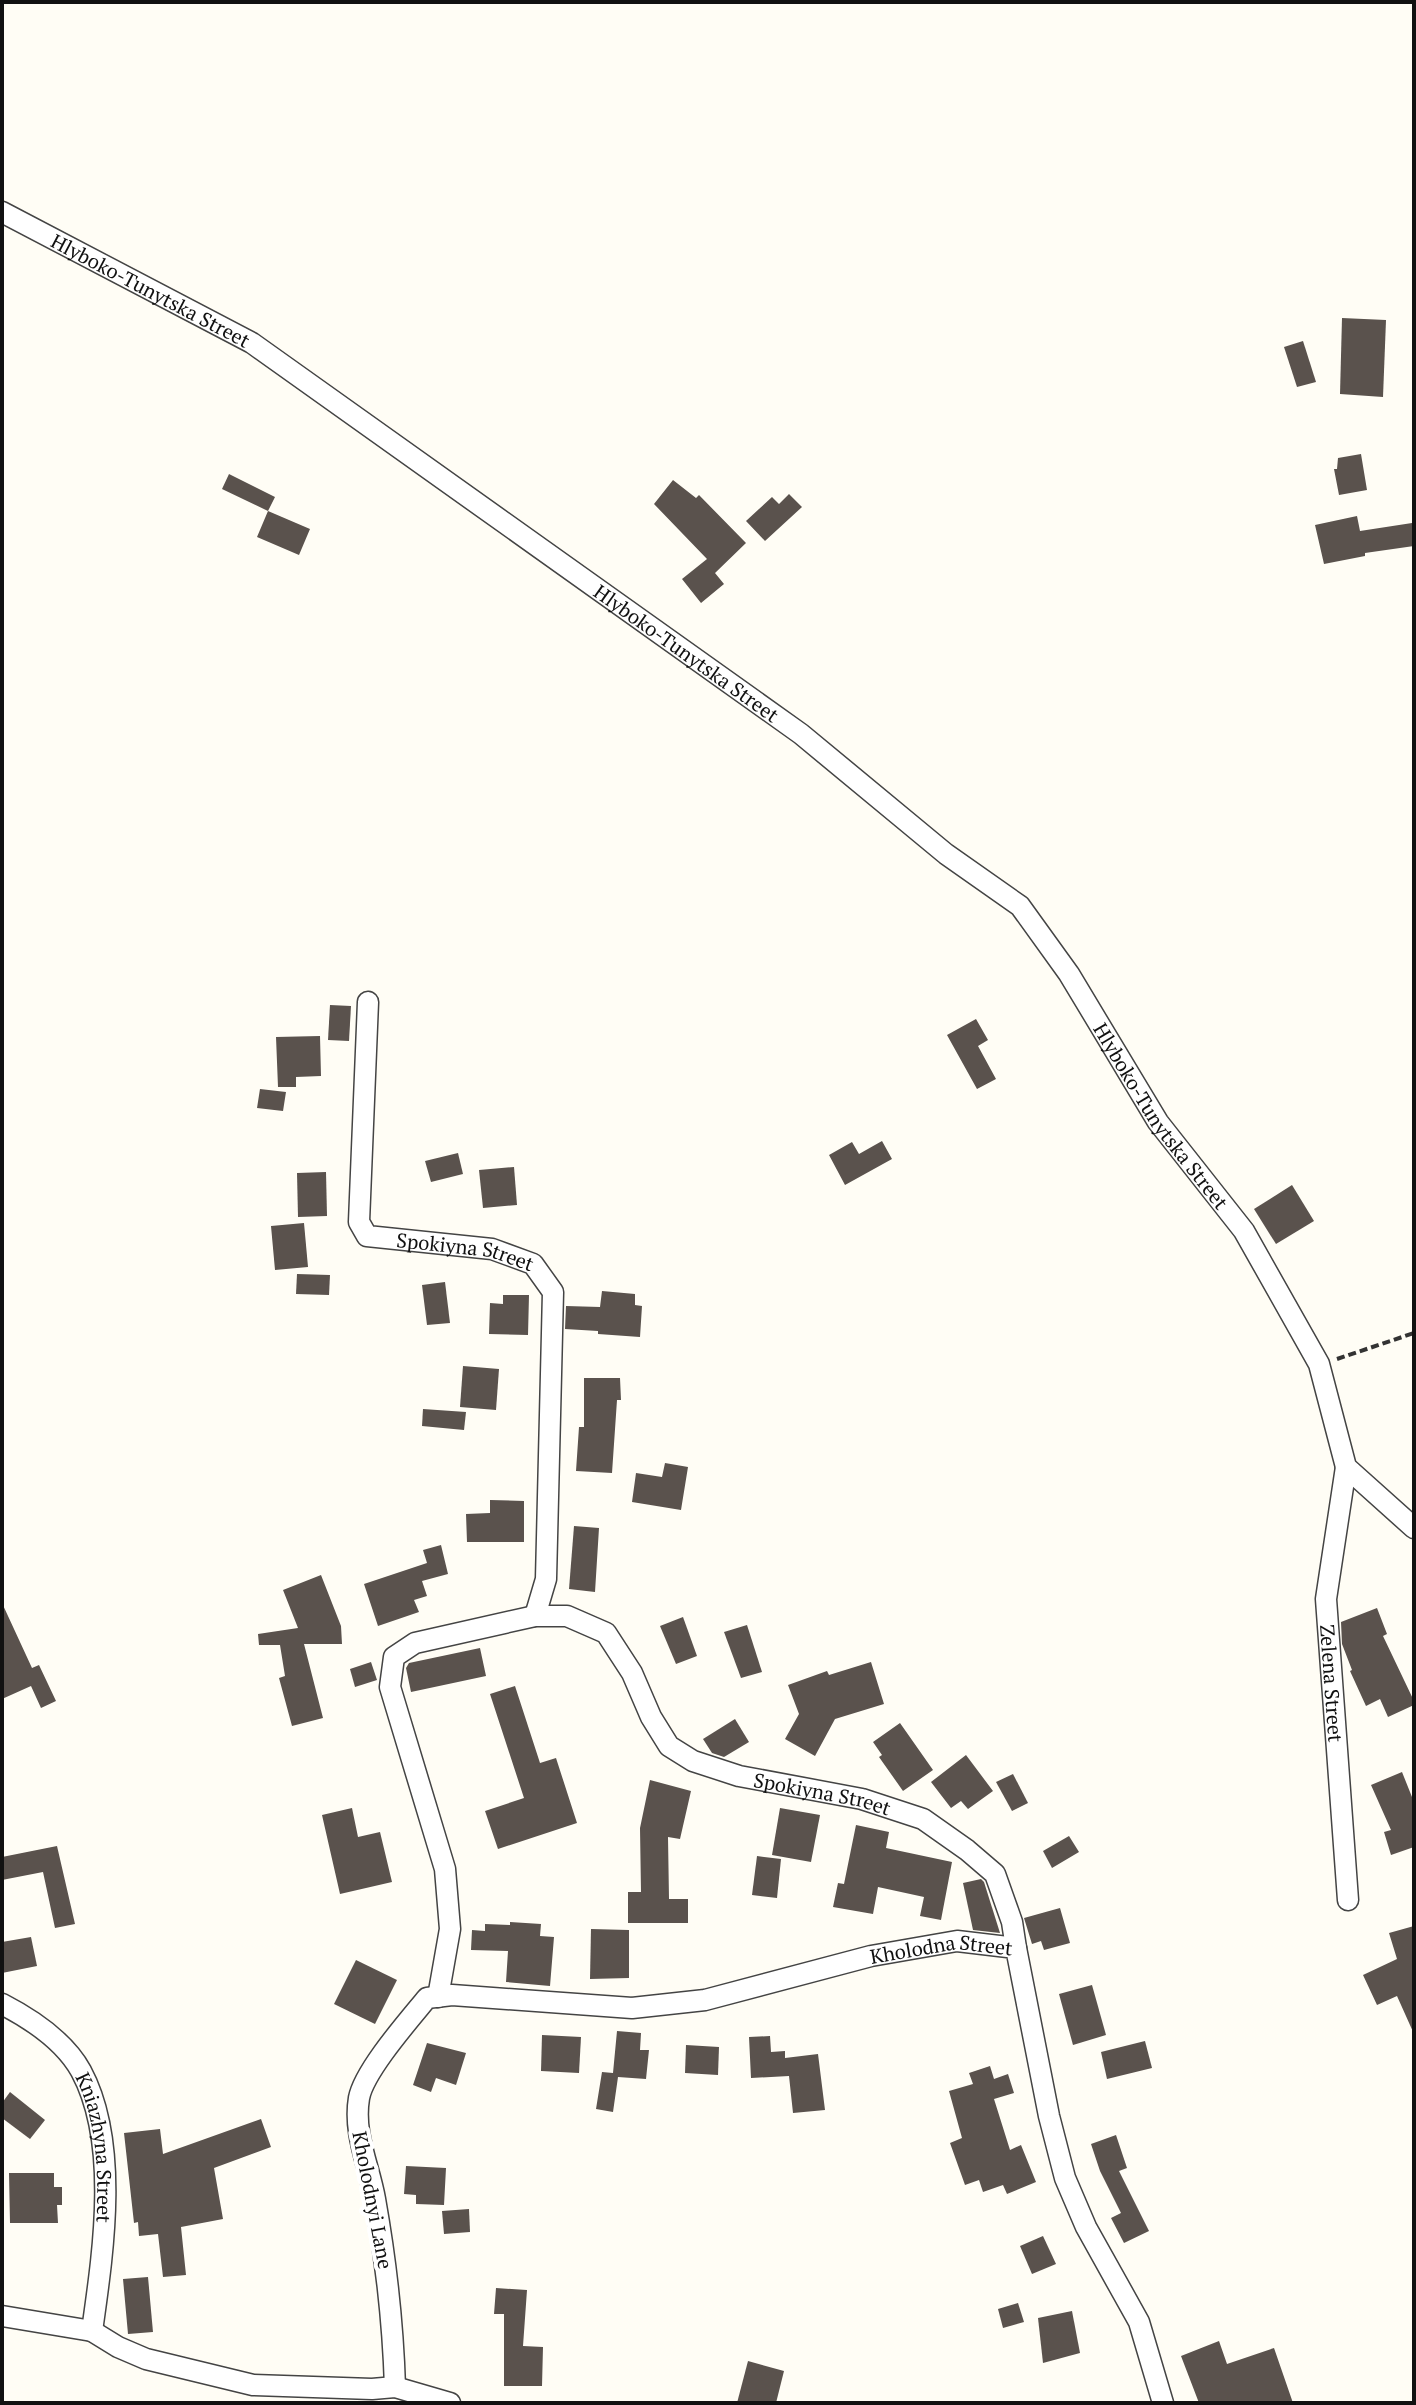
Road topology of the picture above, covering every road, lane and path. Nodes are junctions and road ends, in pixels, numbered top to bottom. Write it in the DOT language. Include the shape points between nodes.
graph roads {
  1 [pos="2,212"];
  2 [pos="368,1002"];
  3 [pos="1244,1231"];
  4 [pos="1414,1333"];
  5 [pos="1319,1364"];
  6 [pos="1346,1467"];
  7 [pos="1414,1528"];
  8 [pos="535,1616"];
  9 [pos="1348,1900"];
  10 [pos="1016,1948"];
  11 [pos="438,1997"];
  12 [pos="2,2004"];
  13 [pos="2,2316"];
  14 [pos="92,2331"];
  15 [pos="395,2387"];
  16 [pos="248,2393"];
  17 [pos="450,2403"];
  18 [pos="1163,2403"];
  1 -- 3 [label="street, Hlyboko-Tunytska Street" via="252,343 801,734 946,854 1020,906 1069,974 1158,1122"];
  2 -- 8 [label="street, Spokiyna Street" via="359,1222 367,1236 492,1249 533,1264 553,1292 546,1579"];
  3 -- 5 [label="street, Zelena Street"];
  4 -- 5 [label="path"];
  5 -- 6 [label="street, Zelena Street"];
  6 -- 7 [label="street"];
  6 -- 9 [label="street, Zelena Street" via="1326,1599"];
  8 -- 10 [label="street, Spokiyna Street" via="567,1616 606,1633 669,1746 693,1761 739,1776 862,1799 923,1819 950,1837 995,1874"];
  8 -- 11 [label="street, Spokiyna Street" via="415,1643 394,1657 390,1687 445,1869 450,1929"];
  10 -- 11 [label="street, Kholodna Street" via="957,1941 871,1956 705,2000 632,2008"];
  10 -- 18 [label="street, Kholodna Street" via="1065,2178 1139,2322"];
  11 -- 15 [label="street, Kholodnyi Lane" via="427,1998 392,2041 359,2095 358,2135 387,2274"];
  12 -- 14 [label="street, Kniazhyna Street" via="59,2042 80,2069 97,2109 104,2163 103,2218"];
  13 -- 14 [label="street"];
  14 -- 16 [label="street" via="146,2359"];
  15 -- 16 [label="street"];
  15 -- 17 [label="street"];
}
